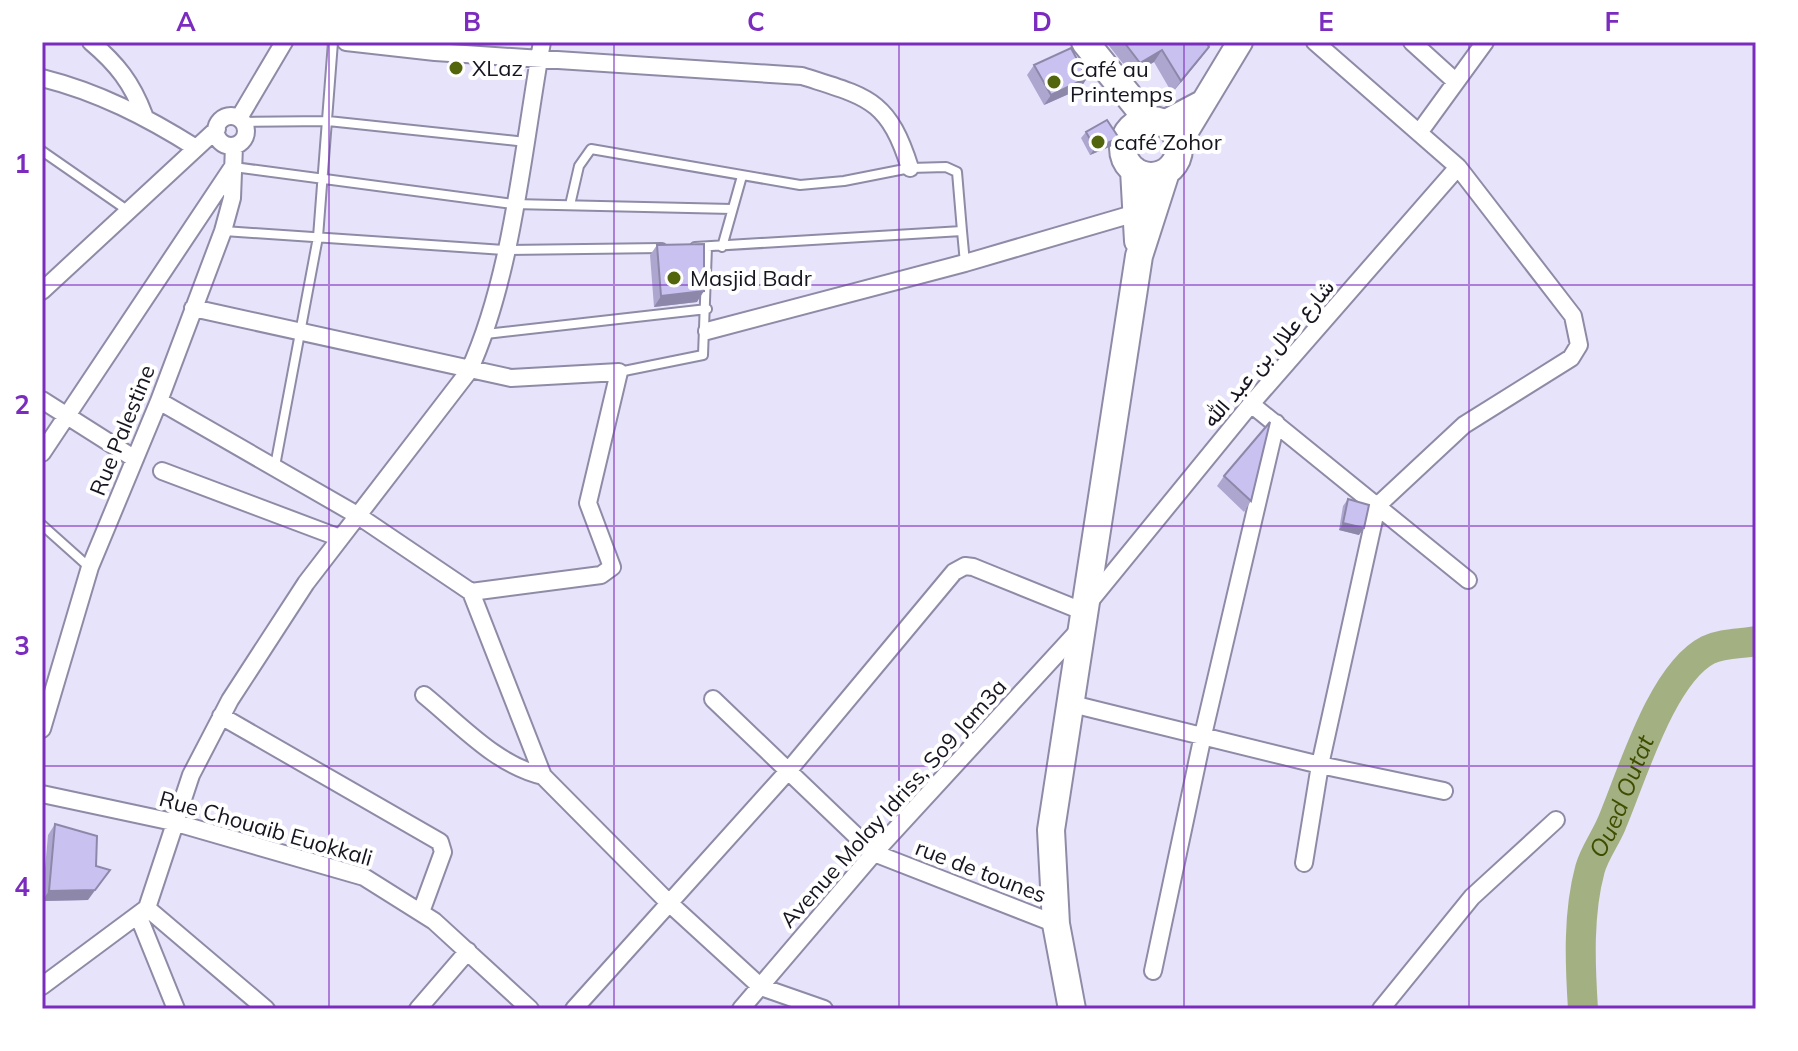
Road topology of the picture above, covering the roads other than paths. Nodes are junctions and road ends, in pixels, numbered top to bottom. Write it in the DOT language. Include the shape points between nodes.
graph roads {
  1 [pos="91,42"];
  2 [pos="284,42"];
  3 [pos="333,42"];
  4 [pos="346,42"];
  5 [pos="1240,42"];
  6 [pos="1315,42"];
  7 [pos="1412,42"];
  8 [pos="1485,42"];
  9 [pos="435,47"];
  10 [pos="540,50"];
  11 [pos="1091,50"];
  12 [pos="42,78"];
  13 [pos="1455,81"];
  14 [pos="144,115"];
  15 [pos="241,120"];
  16 [pos="328,121"];
  17 [pos="217,129"];
  18 [pos="1163,129"];
  19 [pos="1421,130"];
  20 [pos="1125,136"];
  21 [pos="527,142"];
  22 [pos="234,146"];
  23 [pos="196,148"];
  24 [pos="42,151"];
  25 [pos="233,166"];
  26 [pos="1458,167"];
  27 [pos="910,168"];
  28 [pos="1134,170"];
  29 [pos="1166,172"];
  30 [pos="742,176"];
  31 [pos="321,179"];
  32 [pos="513,204"];
  33 [pos="570,205"];
  34 [pos="732,209"];
  35 [pos="127,210"];
  36 [pos="1136,213"];
  37 [pos="223,231"];
  38 [pos="962,231"];
  39 [pos="318,237"];
  40 [pos="707,247"];
  41 [pos="722,247"];
  42 [pos="676,248"];
  43 [pos="691,248"];
  44 [pos="504,250"];
  45 [pos="1139,256"];
  46 [pos="965,263"];
  47 [pos="43,289"];
  48 [pos="193,308"];
  49 [pos="707,309"];
  50 [pos="303,331"];
  51 [pos="707,331"];
  52 [pos="486,334"];
  53 [pos="469,371"];
  54 [pos="619,372"];
  55 [pos="42,400"];
  56 [pos="159,401"];
  57 [pos="1251,404"];
  58 [pos="65,415"];
  59 [pos="1276,423"];
  60 [pos="42,453"];
  61 [pos="135,459"];
  62 [pos="275,466"];
  63 [pos="162,471"];
  64 [pos="1377,506"];
  65 [pos="357,515"];
  66 [pos="42,525"];
  67 [pos="340,538"];
  68 [pos="90,567"];
  69 [pos="1468,580"];
  70 [pos="471,592"];
  71 [pos="1081,620"];
  72 [pos="424,695"];
  73 [pos="713,699"];
  74 [pos="1068,703"];
  75 [pos="221,716"];
  76 [pos="42,729"];
  77 [pos="1203,735"];
  78 [pos="1320,765"];
  79 [pos="789,770"];
  80 [pos="543,776"];
  81 [pos="1444,791"];
  82 [pos="42,794"];
  83 [pos="1556,820"];
  84 [pos="173,822"];
  85 [pos="874,853"];
  86 [pos="1304,863"];
  87 [pos="668,902"];
  88 [pos="142,912"];
  89 [pos="421,912"];
  90 [pos="1056,924"];
  91 [pos="468,951"];
  92 [pos="1153,971"];
  93 [pos="42,986"];
  94 [pos="761,987"];
  95 [pos="258,1007"];
  96 [pos="176,1009"];
  97 [pos="418,1009"];
  98 [pos="530,1009"];
  99 [pos="574,1009"];
  100 [pos="741,1009"];
  101 [pos="824,1009"];
  102 [pos="1072,1009"];
  103 [pos="1381,1009"];
  1 -- 14 [label="street" via="123,72"];
  2 -- 15 [label="street"];
  3 -- 16 [label="lane"];
  4 -- 9 [label="street"];
  5 -- 18 [label="street" via="1202,103"];
  6 -- 19 [label="street"];
  7 -- 13 [label="street"];
  8 -- 13 [label="street"];
  9 -- 10 [label="street"];
  10 -- 21 [label="street"];
  10 -- 27 [label="street" via="802,76 879,107 896,128"];
  11 -- 18 [label="main road"];
  11 -- 20 [label="main road"];
  12 -- 14 [label="street"];
  13 -- 19 [label="street"];
  14 -- 23 [label="street"];
  15 -- 16 [label="lane"];
  15 -- 17 [label="street" via="227,117"];
  15 -- 22 [label="street" via="246,134"];
  16 -- 21 [label="lane"];
  16 -- 31 [label="lane"];
  17 -- 22 [label="street" via="223,143"];
  17 -- 23 [label="street"];
  18 -- 20 [label="main road" via="1131,128"];
  18 -- 29 [label="main road" via="1177,159"];
  19 -- 26 [label="street"];
  20 -- 28 [label="main road" via="1123,155"];
  21 -- 32 [label="street"];
  22 -- 25 [label="street, Rue Palestine"];
  23 -- 35 [label="street"];
  24 -- 35 [label="lane"];
  25 -- 31 [label="lane"];
  25 -- 37 [label="street, Rue Palestine"];
  25 -- 58 [label="street"];
  26 -- 57 [label="street, شارع علال بن عبد الله"];
  26 -- 64 [label="street" via="1573,316 1579,345 1571,358 1464,425"];
  27 -- 30 [label="lane" via="813,184"];
  27 -- 38 [label="lane" via="946,167 957,172"];
  28 -- 29 [label="main road" via="1150,176"];
  28 -- 36 [label="main road"];
  29 -- 45 [label="main road"];
  30 -- 33 [label="lane" via="588,150"];
  30 -- 34 [label="lane"];
  31 -- 32 [label="lane"];
  31 -- 39 [label="lane"];
  32 -- 33 [label="lane"];
  32 -- 44 [label="street"];
  33 -- 34 [label="lane"];
  34 -- 41 [label="lane"];
  35 -- 47 [label="street"];
  36 -- 45 [label="main road"];
  36 -- 46 [label="street"];
  37 -- 39 [label="lane"];
  37 -- 48 [label="street, Rue Palestine"];
  38 -- 41 [label="lane"];
  38 -- 46 [label="lane"];
  39 -- 44 [label="lane"];
  39 -- 50 [label="lane"];
  40 -- 41 [label="lane"];
  40 -- 43 [label="lane"];
  40 -- 49 [label="lane"];
  42 -- 44 [label="lane"];
  44 -- 52 [label="street"];
  45 -- 71 [label="main road"];
  46 -- 51 [label="street"];
  48 -- 50 [label="street"];
  48 -- 56 [label="street, Rue Palestine"];
  49 -- 51 [label="lane"];
  49 -- 52 [label="lane"];
  50 -- 53 [label="street"];
  50 -- 62 [label="lane"];
  51 -- 54 [label="lane" via="700,357"];
  52 -- 53 [label="street"];
  53 -- 54 [label="street" via="511,378"];
  53 -- 65 [label="street"];
  54 -- 70 [label="street" via="588,503 612,567 601,575"];
  55 -- 58 [label="street"];
  56 -- 61 [label="street, Rue Palestine"];
  56 -- 62 [label="street"];
  57 -- 59 [label="street"];
  57 -- 71 [label="street, شارع علال بن عبد الله"];
  58 -- 60 [label="street"];
  58 -- 61 [label="street"];
  59 -- 64 [label="street"];
  59 -- 77 [label="street"];
  61 -- 68 [label="street, Rue Palestine"];
  62 -- 65 [label="street"];
  63 -- 67 [label="street"];
  64 -- 69 [label="street"];
  64 -- 78 [label="street"];
  65 -- 67 [label="street"];
  65 -- 70 [label="street"];
  66 -- 68 [label="lane"];
  67 -- 75 [label="street"];
  68 -- 76 [label="street, Rue Palestine"];
  70 -- 80 [label="street"];
  71 -- 74 [label="main road"];
  71 -- 79 [label="street" via="965,566 954,572"];
  71 -- 85 [label="street, Avenue Molay Idriss, So9 Jam3a"];
  72 -- 80 [label="street" via="492,752 521,771"];
  73 -- 79 [label="street, rue de tounes"];
  74 -- 77 [label="street"];
  74 -- 90 [label="main road" via="1051,830"];
  75 -- 84 [label="street"];
  75 -- 89 [label="street" via="440,842 443,852"];
  77 -- 78 [label="street"];
  77 -- 92 [label="street"];
  78 -- 81 [label="street"];
  78 -- 86 [label="street"];
  79 -- 85 [label="street, rue de tounes"];
  79 -- 87 [label="street"];
  80 -- 87 [label="street"];
  82 -- 84 [label="street, Rue Chouaib Euokkali"];
  83 -- 103 [label="street" via="1472,897"];
  84 -- 88 [label="street"];
  84 -- 89 [label="street, Rue Chouaib Euokkali" via="364,877"];
  85 -- 90 [label="street, rue de tounes"];
  85 -- 94 [label="street, Avenue Molay Idriss, So9 Jam3a"];
  87 -- 94 [label="street"];
  87 -- 99 [label="street"];
  88 -- 93 [label="street"];
  88 -- 95 [label="street"];
  88 -- 96 [label="street"];
  89 -- 91 [label="street, Rue Chouaib Euokkali"];
  90 -- 102 [label="main road"];
  91 -- 97 [label="street"];
  91 -- 98 [label="street, Rue Chouaib Euokkali"];
  94 -- 100 [label="street, Avenue Molay Idriss, So9 Jam3a"];
  94 -- 101 [label="street"];
}
